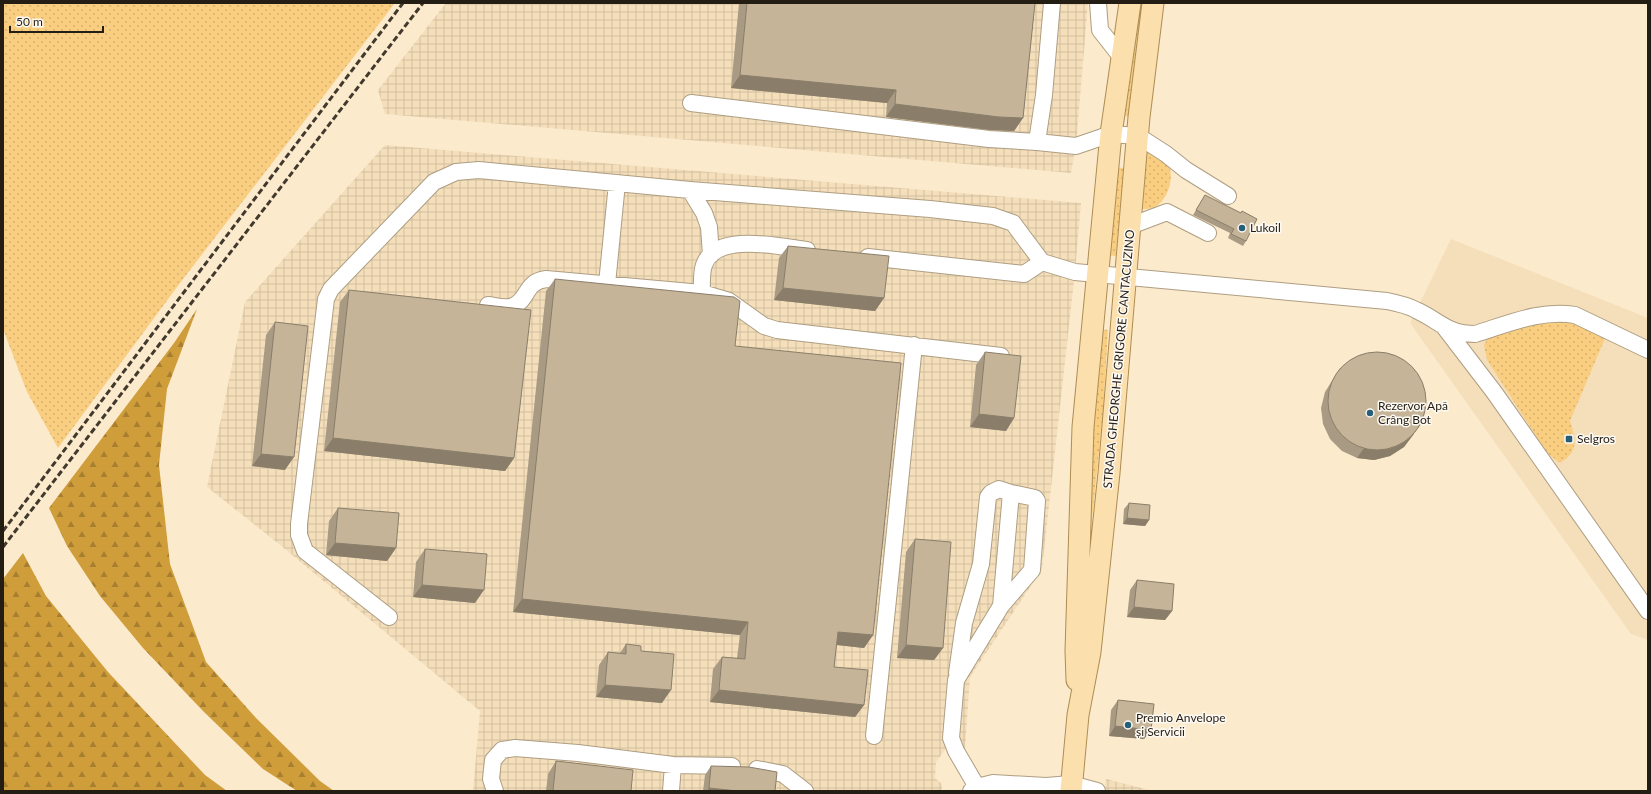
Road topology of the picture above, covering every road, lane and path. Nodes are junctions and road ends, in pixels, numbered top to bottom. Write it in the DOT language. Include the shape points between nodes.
graph roads {
  1 [pos="1052,3"];
  2 [pos="1098,3"];
  3 [pos="1130,3"];
  4 [pos="1153,3"];
  5 [pos="1122,58"];
  6 [pos="691,103"];
  7 [pos="1111,134"];
  8 [pos="1138,136"];
  9 [pos="1037,142"];
  10 [pos="617,183"];
  11 [pos="690,190"];
  12 [pos="1228,196"];
  13 [pos="1130,226"];
  14 [pos="1208,233"];
  15 [pos="819,251"];
  16 [pos="710,255"];
  17 [pos="850,255"];
  18 [pos="1042,262"];
  19 [pos="1098,274"];
  20 [pos="1125,276"];
  21 [pos="607,284"];
  22 [pos="702,293"];
  23 [pos="470,303"];
  24 [pos="1445,328"];
  25 [pos="1475,334"];
  26 [pos="914,345"];
  27 [pos="1648,350"];
  28 [pos="1465,354"];
  29 [pos="1002,356"];
  30 [pos="1011,493"];
  31 [pos="1001,606"];
  32 [pos="1648,611"];
  33 [pos="388,617"];
  34 [pos="956,680"];
  35 [pos="1078,715"];
  36 [pos="874,736"];
  37 [pos="673,765"];
  38 [pos="1071,788"];
  39 [pos="975,790"];
  40 [pos="494,791"];
  41 [pos="671,791"];
  42 [pos="805,791"];
  43 [pos="1097,791"];
  1 -- 9 [label="street"];
  2 -- 5 [label="street" via="1100,30"];
  3 -- 5 [label="main road, STRADA GHEORGHE GRIGORE CANTACUZINO"];
  4 -- 8 [label="main road, STRADA GHEORGHE GRIGORE CANTACUZINO"];
  5 -- 7 [label="main road, STRADA GHEORGHE GRIGORE CANTACUZINO"];
  6 -- 9 [label="street" via="989,139"];
  7 -- 8 [label="street"];
  7 -- 9 [label="street" via="1076,146"];
  7 -- 19 [label="main road, STRADA GHEORGHE GRIGORE CANTACUZINO"];
  8 -- 12 [label="street"];
  8 -- 13 [label="main road, STRADA GHEORGHE GRIGORE CANTACUZINO"];
  10 -- 11 [label="street"];
  10 -- 21 [label="street"];
  10 -- 33 [label="street" via="479,170 456,172 434,182 339,289 326,299 299,535 305,551"];
  11 -- 16 [label="street" via="709,227"];
  11 -- 18 [label="street" via="993,216 1013,223"];
  13 -- 14 [label="street" via="1168,212"];
  13 -- 20 [label="main road, STRADA GHEORGHE GRIGORE CANTACUZINO"];
  15 -- 16 [label="street" via="748,243 725,245"];
  16 -- 22 [label="street" via="704,264"];
  17 -- 18 [label="street" via="1024,274"];
  18 -- 19 [label="street" via="1075,272"];
  19 -- 20 [label="street"];
  19 -- 35 [label="main road, STRADA GHEORGHE GRIGORE CANTACUZINO" via="1083,427 1076,651"];
  20 -- 24 [label="street" via="1387,301 1416,310"];
  20 -- 35 [label="main road, STRADA GHEORGHE GRIGORE CANTACUZINO" via="1109,473 1090,652"];
  21 -- 22 [label="street"];
  21 -- 23 [label="street" via="546,279 532,284 521,301 514,306"];
  22 -- 26 [label="street" via="729,300 764,326 777,330"];
  24 -- 25 [label="street"];
  24 -- 28 [label="street"];
  25 -- 27 [label="street" via="1538,315 1563,313 1575,315"];
  25 -- 28 [label="street"];
  26 -- 29 [label="street"];
  26 -- 36 [label="street"];
  28 -- 32 [label="street"];
  30 -- 31 [label="street"];
  30 -- 31 [label="street" via="1037,501 1034,550 1032,570"];
  30 -- 34 [label="street" via="999,489 991,492 988,497 981,564 964,623"];
  31 -- 34 [label="street"];
  34 -- 39 [label="street" via="951,738"];
  35 -- 38 [label="main road, STRADA GHEORGHE GRIGORE CANTACUZINO"];
  37 -- 40 [label="street" via="578,753 516,748 502,750 494,760 491,780"];
  37 -- 41 [label="street"];
  37 -- 42 [label="street" via="743,767 782,774"];
  38 -- 39 [label="street" via="992,783"];
  38 -- 43 [label="street"];
}
